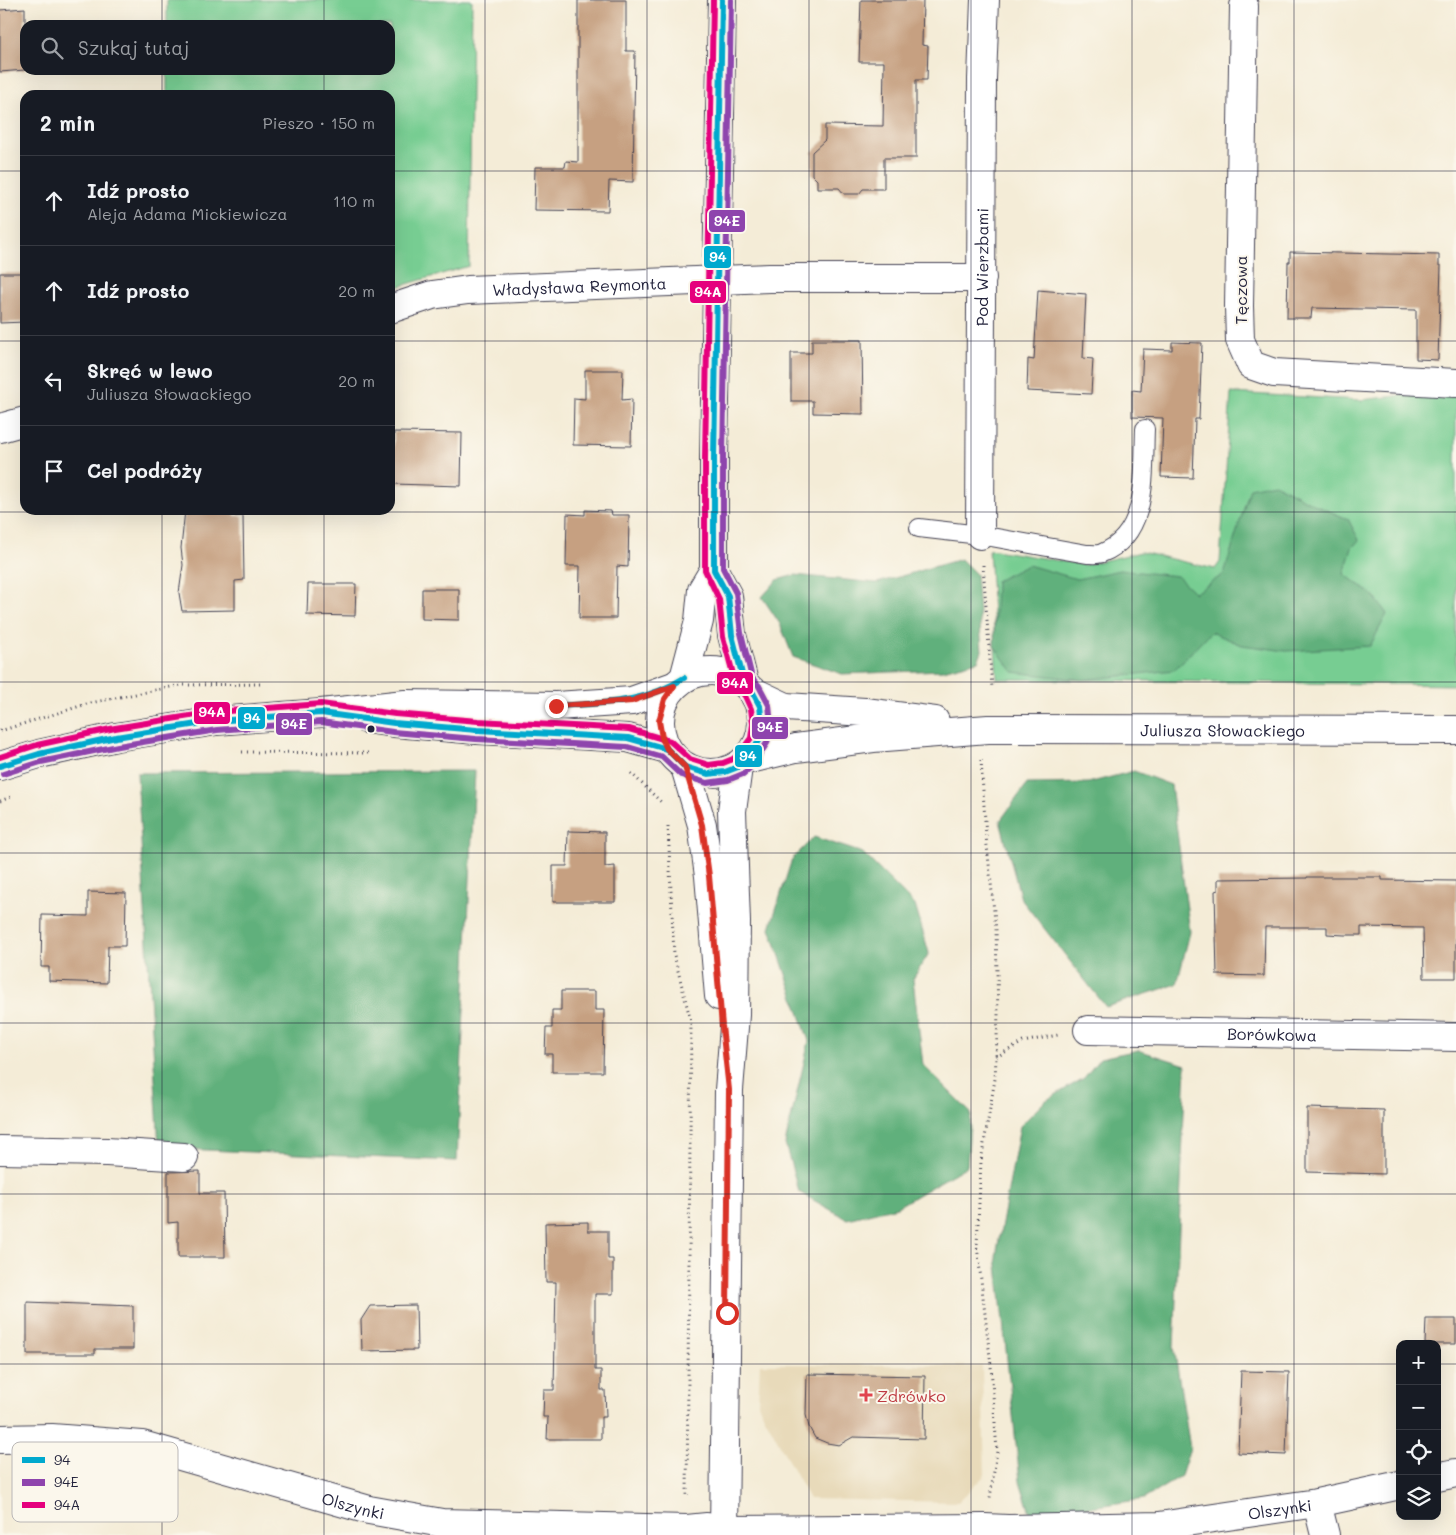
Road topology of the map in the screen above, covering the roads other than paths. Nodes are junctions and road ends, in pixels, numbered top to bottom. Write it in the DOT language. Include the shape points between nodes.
graph roads {
  1 [pos="722,0"];
  2 [pos="985,0"];
  3 [pos="1244,3"];
  4 [pos="982,278"];
  5 [pos="718,280"];
  6 [pos="395,307"];
  7 [pos="1456,383"];
  8 [pos="20,422"];
  9 [pos="0,428"];
  10 [pos="1145,429"];
  11 [pos="919,528"];
  12 [pos="980,534"];
  13 [pos="714,570"];
  14 [pos="679,682"];
  15 [pos="748,686"];
  16 [pos="321,713"];
  17 [pos="988,728"];
  18 [pos="1456,730"];
  19 [pos="676,758"];
  20 [pos="742,764"];
  21 [pos="0,766"];
  22 [pos="1088,1030"];
  23 [pos="1456,1037"];
  24 [pos="729,1090"];
  25 [pos="0,1150"];
  26 [pos="184,1157"];
  27 [pos="0,1439"];
  28 [pos="97,1442"];
  29 [pos="178,1456"];
  30 [pos="1456,1473"];
  31 [pos="1441,1476"];
  32 [pos="1396,1486"];
  33 [pos="1317,1503"];
  34 [pos="442,1529"];
  35 [pos="1000,1531"];
  36 [pos="724,1532"];
  37 [pos="1325,1535"];
  1 -- 5 [label="street"];
  2 -- 4 [label="street, Pod Wierzbami"];
  3 -- 7 [label="street, Tęczowa" via="1239,314 1240,340 1251,365 1274,373"];
  4 -- 5 [label="street, Władysława Reymonta"];
  4 -- 12 [label="street, Pod Wierzbami"];
  5 -- 6 [label="street, Władysława Reymonta" via="468,290 432,295"];
  5 -- 13 [label="street"];
  8 -- 9 [label="street"];
  10 -- 12 [label="lane" via="1142,497 1136,520 1124,539 1101,553 1087,554"];
  11 -- 12 [label="lane"];
  13 -- 14 [label="street" via="702,590 699,621"];
  13 -- 15 [label="street" via="728,596 732,635"];
  14 -- 15 [label="street" via="695,672 713,670 736,677"];
  14 -- 16 [label="street" via="632,701 556,706 405,704"];
  14 -- 19 [label="street" via="665,699 659,721 662,738"];
  15 -- 17 [label="street, Juliusza Słowackiego" via="786,707 865,712"];
  15 -- 20 [label="street" via="760,706 762,724 760,740"];
  16 -- 19 [label="street" via="403,724 628,738"];
  16 -- 21 [label="street" via="216,721 116,736"];
  17 -- 18 [label="street, Juliusza Słowackiego"];
  17 -- 20 [label="street, Juliusza Słowackiego" via="796,748"];
  19 -- 20 [label="street" via="708,774 725,772"];
  19 -- 24 [label="street" via="702,825"];
  20 -- 24 [label="street" via="732,811 735,1015"];
  22 -- 23 [label="street, Borówkowa"];
  24 -- 36 [label="street"];
  25 -- 26 [label="street"];
  27 -- 28 [label="street, Olszynki" via="52,1438"];
  29 -- 34 [label="street, Olszynki"];
  30 -- 31 [label="street"];
  32 -- 33 [label="street, Olszynki"];
  33 -- 35 [label="street, Olszynki" via="1159,1526"];
  33 -- 37 [label="street"];
  34 -- 36 [label="street, Olszynki" via="707,1527"];
  35 -- 36 [label="street, Olszynki"];
}
